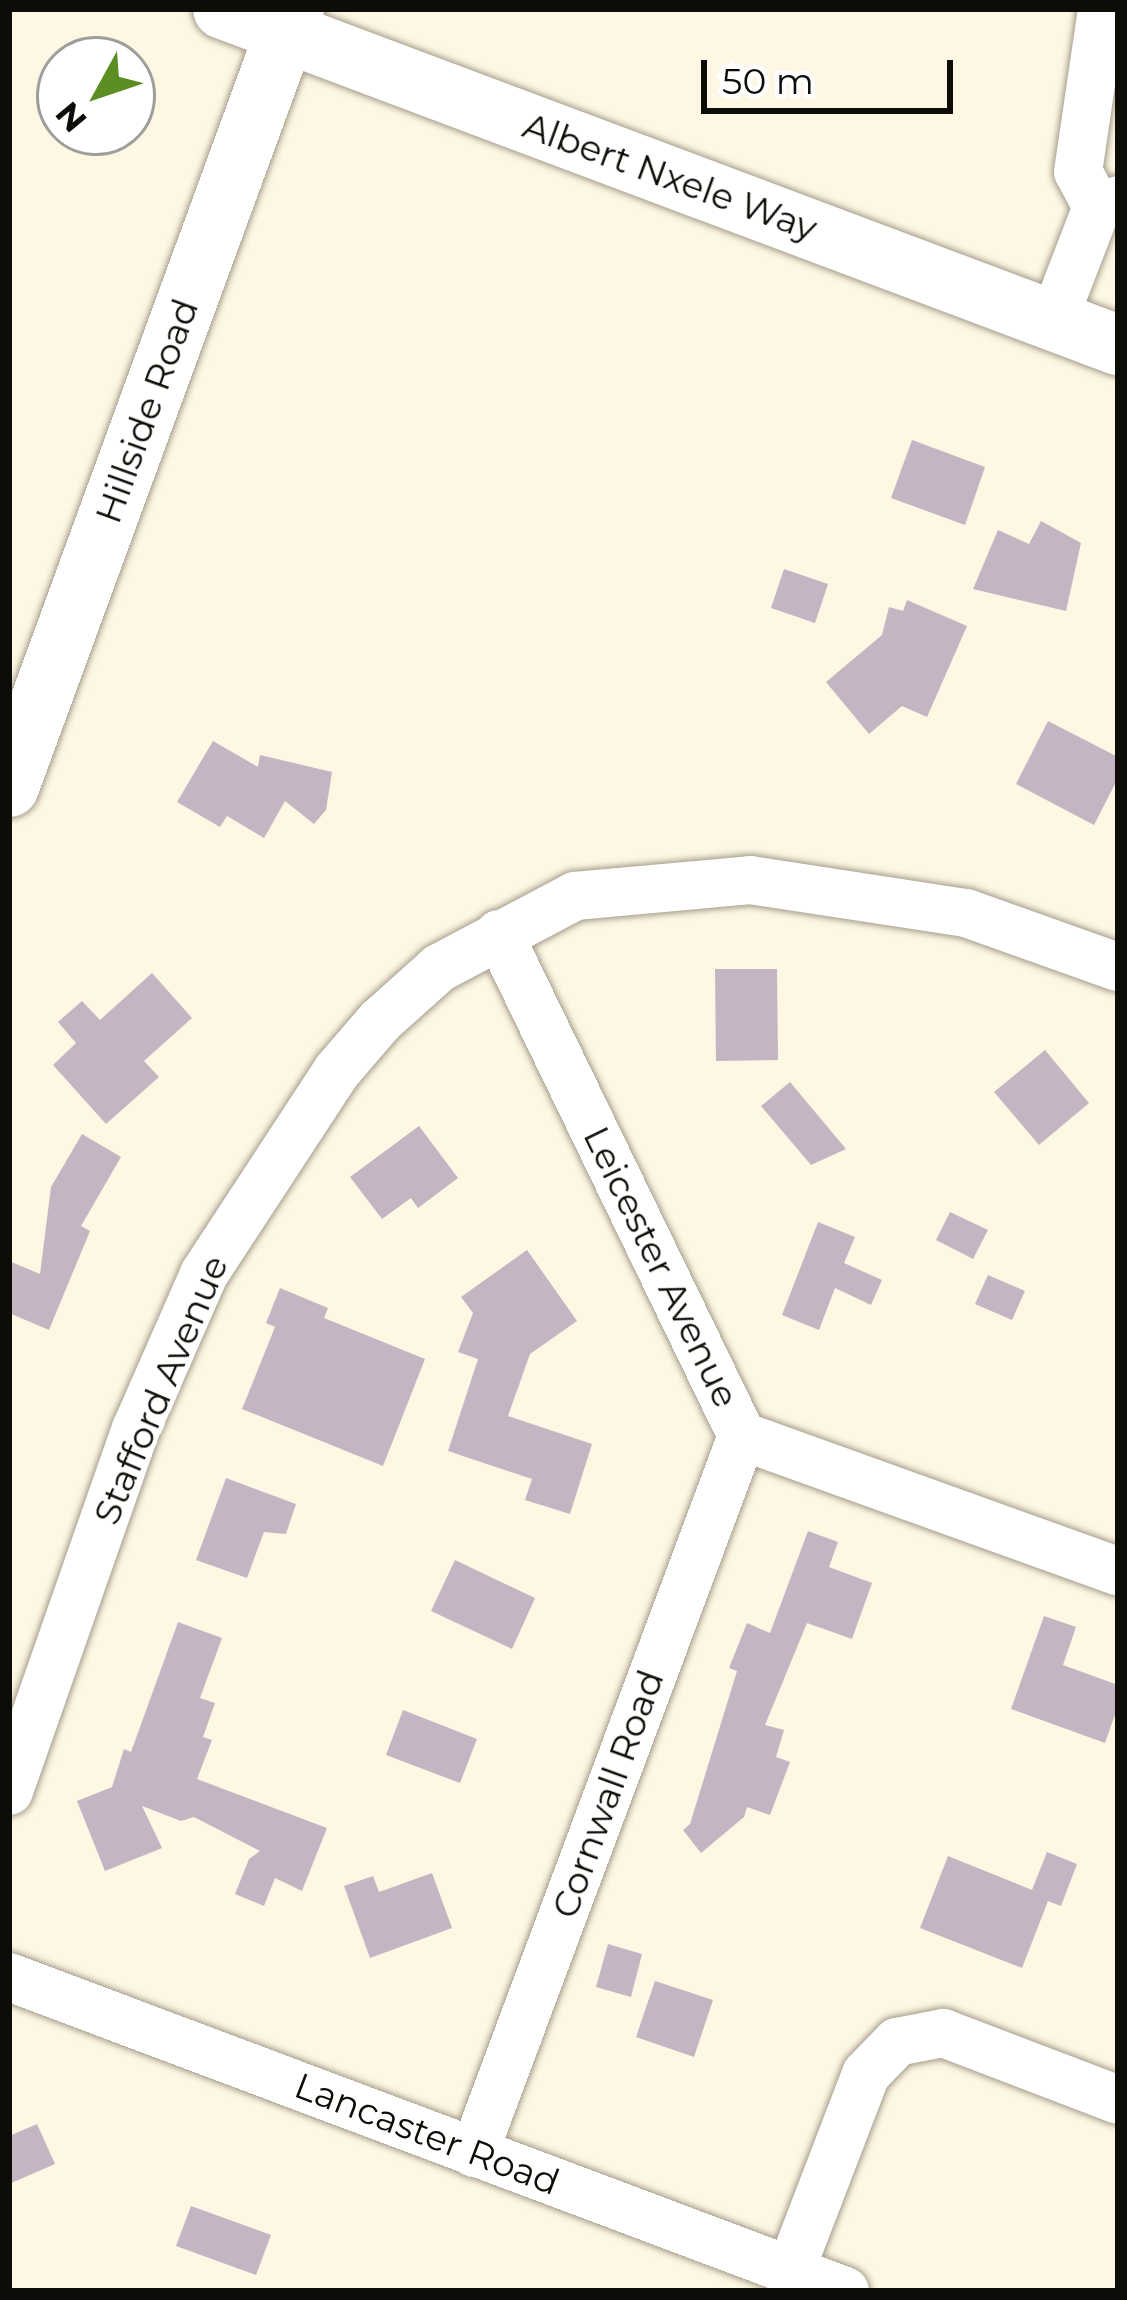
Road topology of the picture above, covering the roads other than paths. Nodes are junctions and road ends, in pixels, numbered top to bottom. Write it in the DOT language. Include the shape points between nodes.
graph roads {
  1 [pos="223,9"];
  2 [pos="1102,9"];
  3 [pos="289,22"];
  4 [pos="1108,204"];
  5 [pos="1053,321"];
  6 [pos="1118,345"];
  7 [pos="9,787"];
  8 [pos="499,934"];
  9 [pos="1118,967"];
  10 [pos="742,1436"];
  11 [pos="1118,1571"];
  12 [pos="9,1791"];
  13 [pos="9,1977"];
  14 [pos="1118,2100"];
  15 [pos="474,2153"];
  16 [pos="790,2272"];
  17 [pos="845,2291"];
  1 -- 3 [label="main road, Albert Nxele Way"];
  2 -- 4 [label="street" via="1078,172"];
  3 -- 5 [label="main road, Albert Nxele Way"];
  3 -- 7 [label="main road, Hillside Road"];
  4 -- 5 [label="street"];
  5 -- 6 [label="main road, Albert Nxele Way"];
  8 -- 9 [label="street, Stafford Avenue" via="575,896 750,880 966,913"];
  8 -- 10 [label="street, Leicester Avenue"];
  8 -- 12 [label="street, Stafford Avenue" via="439,968 366,1037 256,1187 204,1274 136,1429"];
  10 -- 11 [label="street, Leicester Avenue"];
  10 -- 15 [label="street, Cornwall Road"];
  13 -- 15 [label="street, Lancaster Road"];
  14 -- 16 [label="street" via="943,2033 897,2042 866,2074"];
  15 -- 16 [label="street, Lancaster Road"];
  16 -- 17 [label="street, Lancaster Road"];
}
